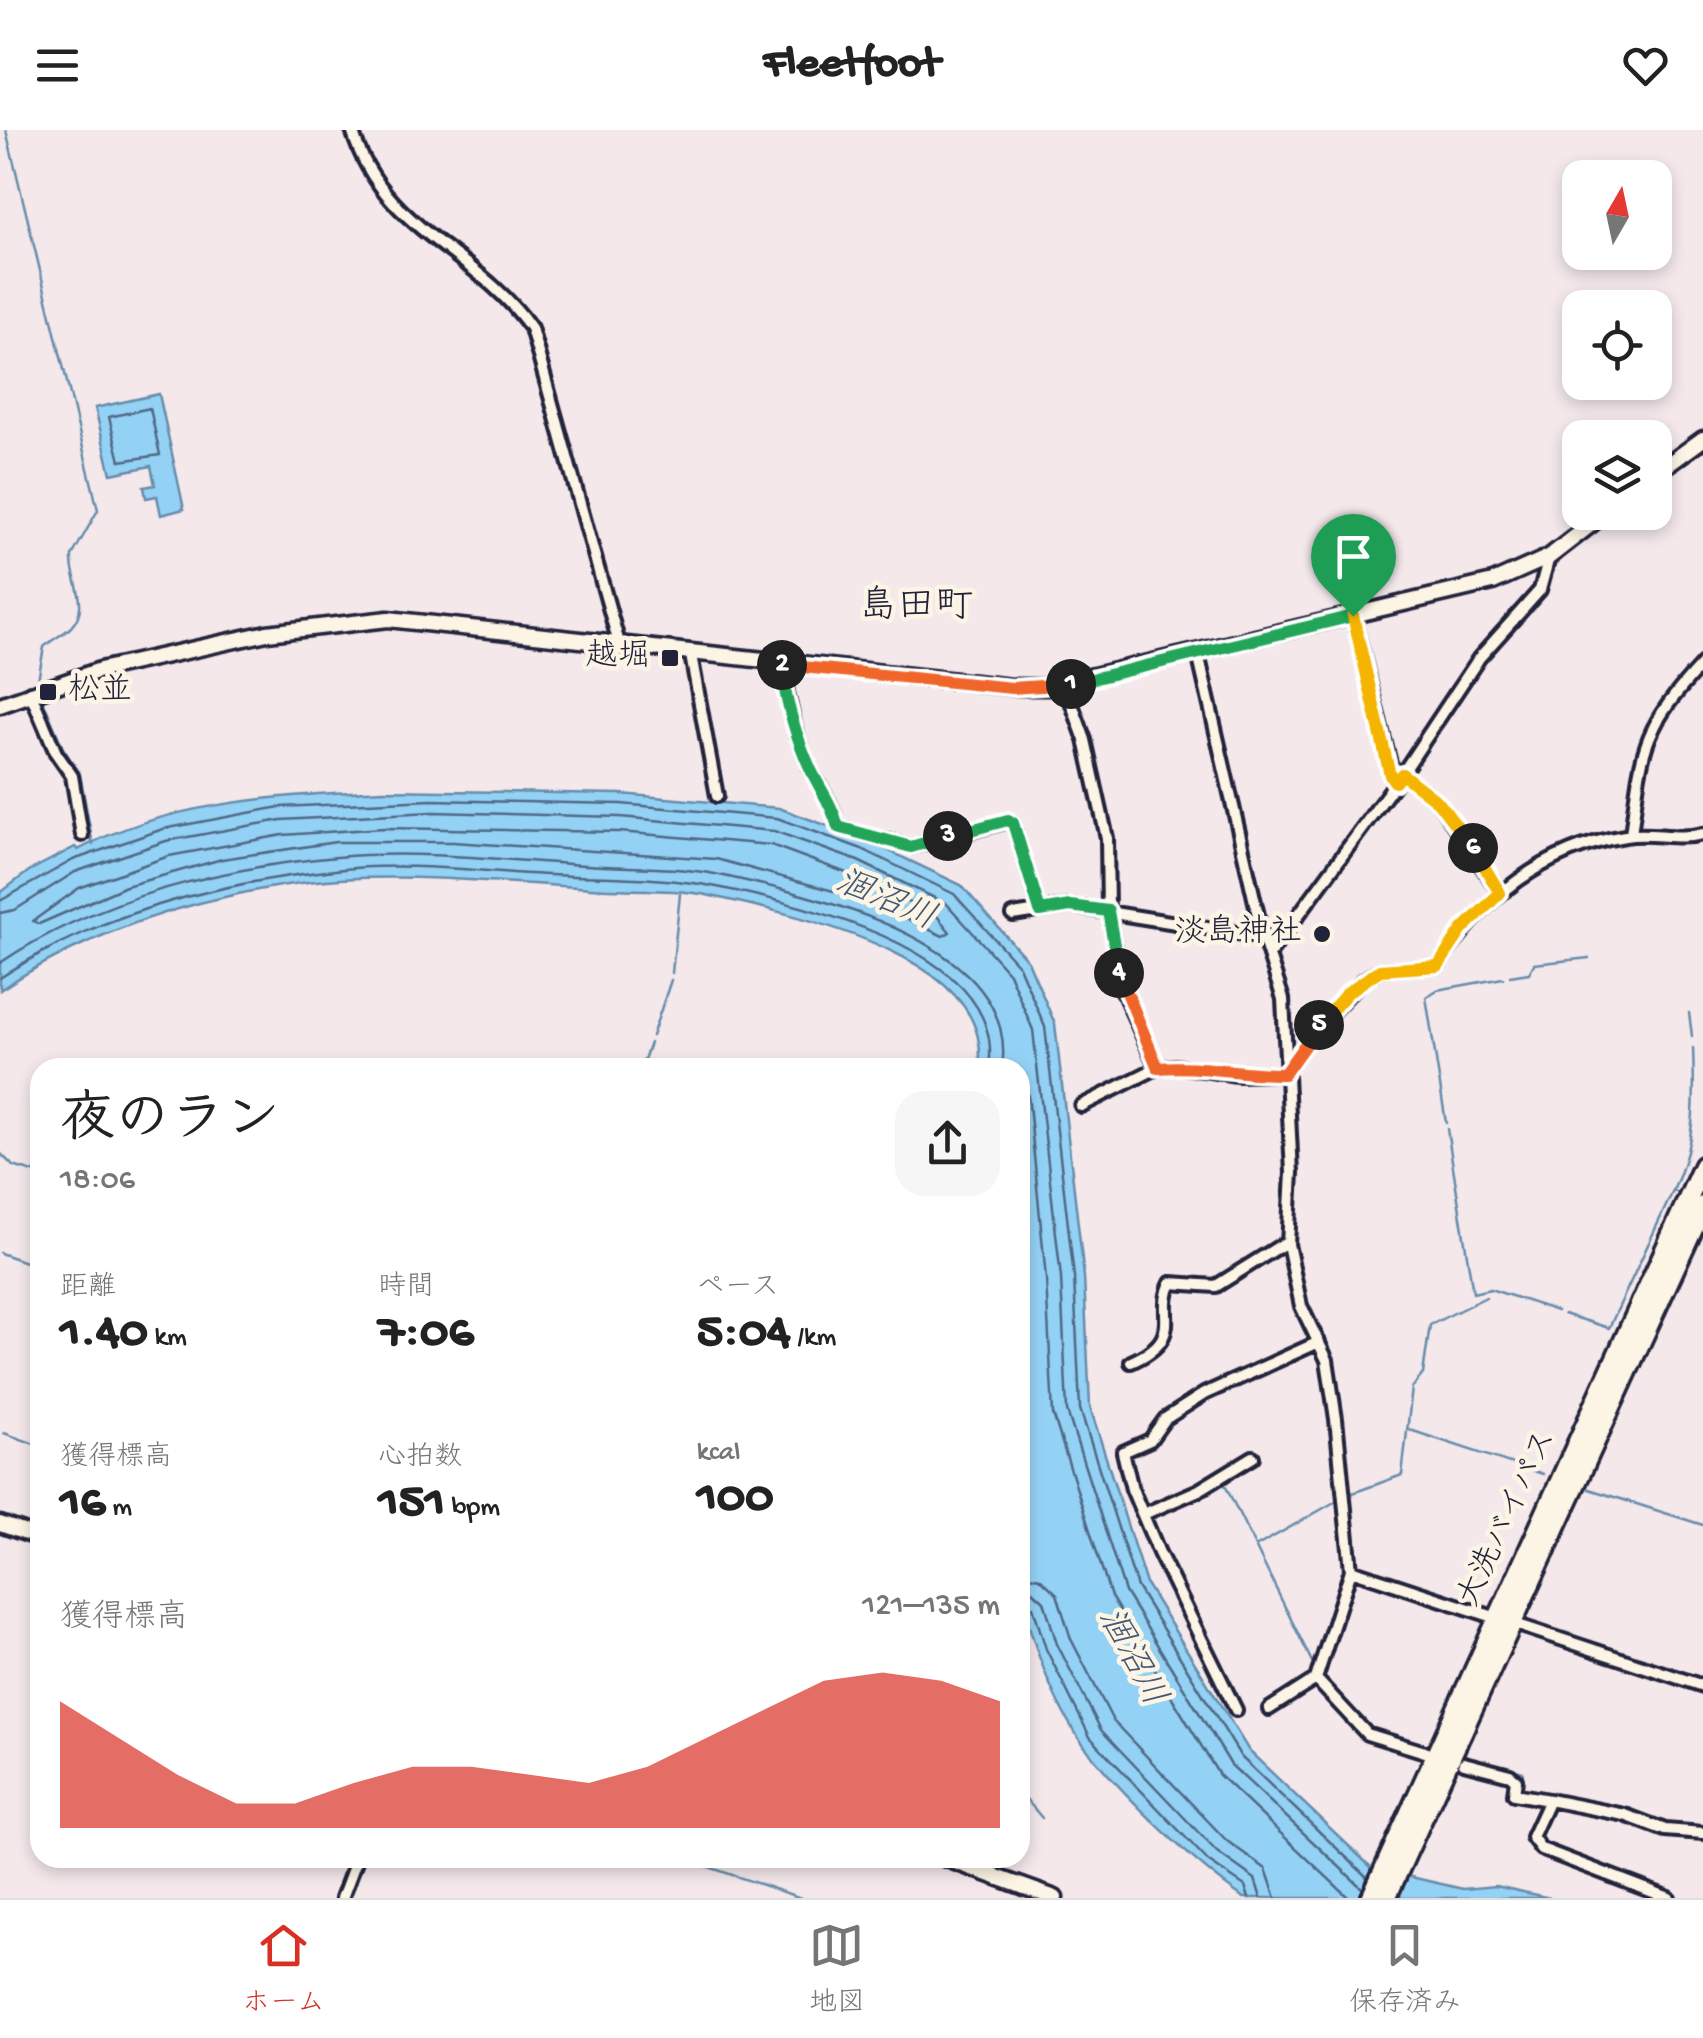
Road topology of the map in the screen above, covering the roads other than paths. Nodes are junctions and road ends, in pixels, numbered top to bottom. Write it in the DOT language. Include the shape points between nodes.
graph roads {
  1 [pos="352,130"];
  2 [pos="1703,439"];
  3 [pos="1672,462"];
  4 [pos="1583,530"];
  5 [pos="1549,556"];
  6 [pos="1353,616"];
  7 [pos="620,647"];
  8 [pos="1198,654"];
  9 [pos="691,656"];
  10 [pos="1703,662"];
  11 [pos="781,664"];
  12 [pos="1066,685"];
  13 [pos="30,691"];
  14 [pos="0,705"];
  15 [pos="1398,778"];
  16 [pos="717,796"];
  17 [pos="1703,834"];
  18 [pos="82,835"];
  19 [pos="1631,835"];
  20 [pos="1500,893"];
  21 [pos="1040,911"];
  22 [pos="1108,911"];
  23 [pos="1014,915"];
  24 [pos="1263,937"];
  25 [pos="1269,955"];
  26 [pos="1158,1068"];
  27 [pos="1284,1074"];
  28 [pos="1081,1106"];
  29 [pos="1703,1166"];
  30 [pos="1703,1206"];
  31 [pos="1288,1241"];
  32 [pos="1319,1342"];
  33 [pos="1131,1362"];
  34 [pos="1253,1456"];
  35 [pos="1146,1513"];
  36 [pos="0,1524"];
  37 [pos="30,1534"];
  38 [pos="1351,1570"];
  39 [pos="1505,1620"];
  40 [pos="1316,1679"];
  41 [pos="1703,1686"];
  42 [pos="1236,1710"];
  43 [pos="1269,1710"];
  44 [pos="1425,1752"];
  45 [pos="1464,1762"];
  46 [pos="1549,1800"];
  47 [pos="1410,1829"];
  48 [pos="1703,1833"];
  49 [pos="353,1868"];
  50 [pos="972,1868"];
  51 [pos="1026,1887"];
  52 [pos="342,1898"];
  53 [pos="1011,1898"];
  54 [pos="1055,1898"];
  55 [pos="1372,1898"];
  56 [pos="1386,1898"];
  57 [pos="1669,1898"];
  1 -- 7 [label="street" via="378,186 401,213 531,328"];
  2 -- 3 [label="street"];
  4 -- 5 [label="street"];
  5 -- 6 [label="street" via="1493,582"];
  5 -- 15 [label="street" via="1540,590 1479,658"];
  6 -- 8 [label="street"];
  6 -- 15 [label="street"];
  7 -- 9 [label="street"];
  7 -- 13 [label="street" via="420,621 328,623"];
  8 -- 12 [label="street"];
  8 -- 24 [label="street"];
  9 -- 11 [label="street"];
  9 -- 16 [label="street"];
  10 -- 19 [label="street" via="1642,746"];
  11 -- 12 [label="street" via="1012,688"];
  11 -- 21 [label="street" via="795,728 838,827 911,847 1008,820"];
  12 -- 22 [label="street" via="1107,838"];
  13 -- 14 [label="street"];
  13 -- 18 [label="street" via="72,776"];
  15 -- 20 [label="street" via="1438,802"];
  15 -- 25 [label="street"];
  17 -- 19 [label="street"];
  19 -- 20 [label="street" via="1554,858"];
  20 -- 27 [label="street" via="1462,930 1438,966 1380,970 1348,992"];
  21 -- 22 [label="street"];
  21 -- 23 [label="street"];
  22 -- 24 [label="street"];
  22 -- 26 [label="street" via="1123,992"];
  24 -- 25 [label="street"];
  25 -- 27 [label="street" via="1283,999"];
  26 -- 27 [label="street"];
  26 -- 28 [label="street"];
  27 -- 31 [label="street" via="1292,1173"];
  29 -- 39 [label="highway, 大洗バイパス"];
  30 -- 39 [label="highway, 大洗バイパス" via="1524,1596"];
  31 -- 32 [label="street" via="1301,1306"];
  31 -- 33 [label="street" via="1216,1286 1171,1283 1168,1326 1152,1350"];
  32 -- 35 [label="street" via="1179,1408 1150,1440 1122,1452"];
  32 -- 38 [label="street" via="1336,1419"];
  34 -- 35 [label="street"];
  35 -- 42 [label="street"];
  36 -- 37 [label="street"];
  38 -- 39 [label="street"];
  38 -- 40 [label="street"];
  39 -- 41 [label="street"];
  39 -- 47 [label="highway, 大洗バイパス"];
  40 -- 43 [label="street"];
  40 -- 44 [label="street" via="1366,1734"];
  45 -- 46 [label="street" via="1510,1775 1514,1794"];
  46 -- 48 [label="street" via="1665,1830"];
  46 -- 57 [label="street" via="1532,1837 1541,1849"];
  47 -- 55 [label="highway, 大洗バイパス"];
  47 -- 56 [label="highway, 大洗バイパス"];
  49 -- 52 [label="street"];
  50 -- 51 [label="street"];
  51 -- 53 [label="street"];
  51 -- 54 [label="street"];
}
